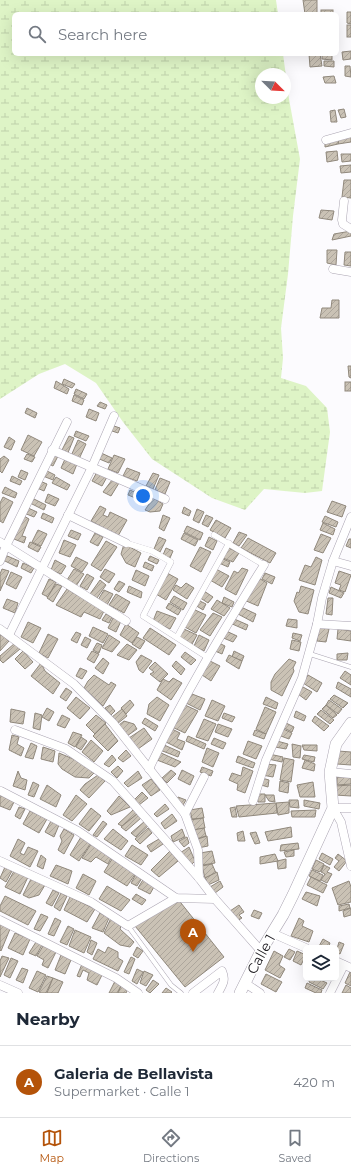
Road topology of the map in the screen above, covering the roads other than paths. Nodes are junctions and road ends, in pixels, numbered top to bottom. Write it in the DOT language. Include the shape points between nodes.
graph roads {
  1 [pos="351,133"];
  2 [pos="326,140"];
  3 [pos="344,201"];
  4 [pos="351,228"];
  5 [pos="333,269"];
  6 [pos="351,272"];
  7 [pos="114,416"];
  8 [pos="67,422"];
  9 [pos="52,450"];
  10 [pos="92,467"];
  11 [pos="165,499"];
  12 [pos="68,515"];
  13 [pos="351,516"];
  14 [pos="214,535"];
  15 [pos="126,543"];
  16 [pos="229,543"];
  17 [pos="3,544"];
  18 [pos="333,561"];
  19 [pos="0,562"];
  20 [pos="264,564"];
  21 [pos="351,566"];
  22 [pos="41,568"];
  23 [pos="126,621"];
  24 [pos="317,624"];
  25 [pos="351,626"];
  26 [pos="0,629"];
  27 [pos="9,635"];
  28 [pos="177,637"];
  29 [pos="310,654"];
  30 [pos="207,657"];
  31 [pos="351,667"];
  32 [pos="351,723"];
  33 [pos="15,730"];
  34 [pos="149,769"];
  35 [pos="330,772"];
  36 [pos="351,774"];
  37 [pos="204,777"];
  38 [pos="1,791"];
  39 [pos="253,801"];
  40 [pos="333,808"];
  41 [pos="351,808"];
  42 [pos="185,814"];
  43 [pos="0,860"];
  44 [pos="351,866"];
  45 [pos="199,878"];
  46 [pos="176,898"];
  47 [pos="215,899"];
  48 [pos="0,920"];
  49 [pos="128,926"];
  50 [pos="272,933"];
  51 [pos="303,947"];
  52 [pos="261,951"];
  53 [pos="344,965"];
  54 [pos="245,983"];
  55 [pos="0,985"];
  56 [pos="18,993"];
  57 [pos="138,993"];
  58 [pos="181,993"];
  59 [pos="193,993"];
  60 [pos="218,993"];
  61 [pos="240,993"];
  62 [pos="260,993"];
  63 [pos="330,993"];
  1 -- 2 [label="street"];
  3 -- 4 [label="street" via="343,224"];
  5 -- 6 [label="street"];
  7 -- 10 [label="street"];
  8 -- 9 [label="street"];
  9 -- 10 [label="street"];
  9 -- 17 [label="street"];
  10 -- 11 [label="street"];
  10 -- 12 [label="street"];
  12 -- 15 [label="street"];
  12 -- 22 [label="street"];
  13 -- 18 [label="street"];
  14 -- 16 [label="street"];
  15 -- 28 [label="street" via="171,562 143,616"];
  16 -- 20 [label="street"];
  16 -- 28 [label="street"];
  17 -- 19 [label="street"];
  17 -- 22 [label="street"];
  18 -- 21 [label="street"];
  18 -- 24 [label="street"];
  20 -- 30 [label="street"];
  22 -- 23 [label="street"];
  22 -- 27 [label="street"];
  24 -- 25 [label="street"];
  24 -- 29 [label="street"];
  26 -- 27 [label="street"];
  27 -- 34 [label="street" via="74,684 113,723"];
  28 -- 30 [label="street"];
  29 -- 31 [label="lane"];
  29 -- 39 [label="street" via="266,760"];
  30 -- 34 [label="street"];
  32 -- 35 [label="main road" via="336,744"];
  33 -- 45 [label="street" via="66,749 113,781"];
  34 -- 42 [label="street"];
  35 -- 36 [label="street"];
  35 -- 40 [label="main road"];
  37 -- 42 [label="street"];
  38 -- 46 [label="street" via="78,831"];
  40 -- 41 [label="street"];
  40 -- 44 [label="street" via="341,822"];
  40 -- 50 [label="main road, Calle 1" via="293,895"];
  42 -- 45 [label="street" via="198,850"];
  43 -- 49 [label="street" via="91,902"];
  45 -- 47 [label="street"];
  46 -- 47 [label="street"];
  46 -- 49 [label="street"];
  47 -- 52 [label="street"];
  48 -- 57 [label="street" via="116,978"];
  49 -- 58 [label="lane" via="171,985"];
  50 -- 51 [label="street"];
  50 -- 52 [label="main road, Calle 1"];
  52 -- 54 [label="main road, Calle 1"];
  53 -- 63 [label="street"];
  54 -- 61 [label="main road, Calle 1"];
  54 -- 62 [label="street"];
  55 -- 56 [label="street"];
  59 -- 60 [label="street" via="222,970 223,983"];
}
